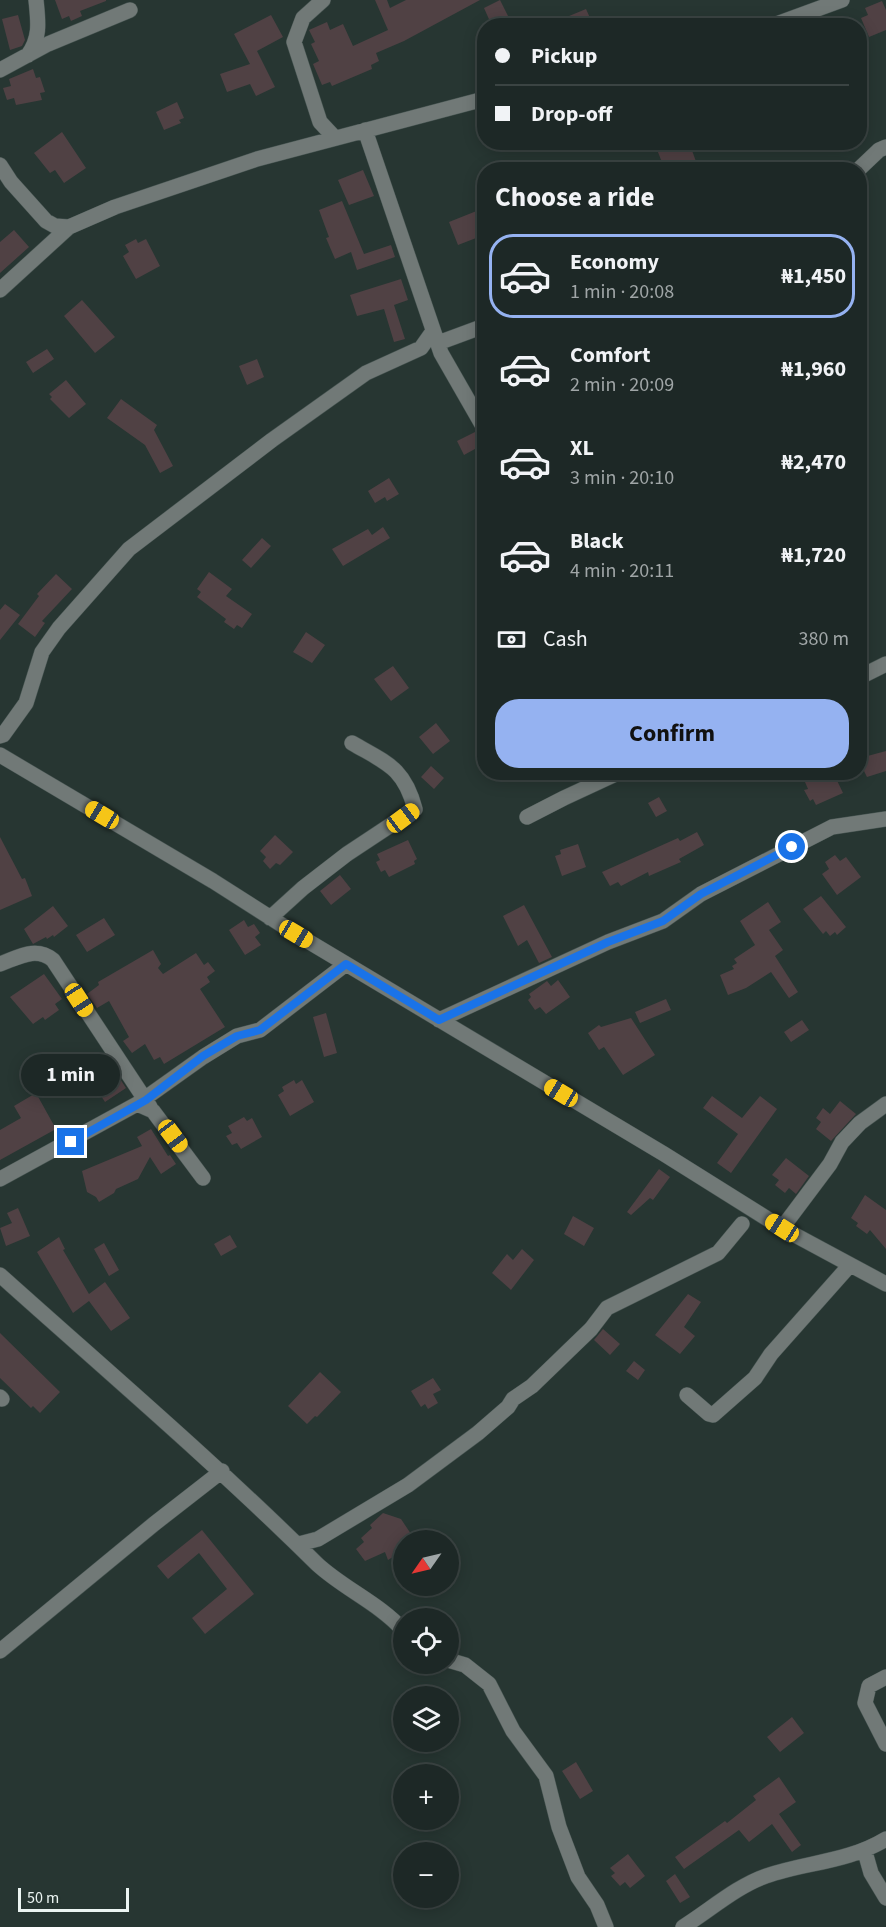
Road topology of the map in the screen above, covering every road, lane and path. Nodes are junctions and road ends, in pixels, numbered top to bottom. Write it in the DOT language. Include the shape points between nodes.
graph roads {
  1 [pos="36,0"];
  2 [pos="323,0"];
  3 [pos="842,0"];
  4 [pos="130,10"];
  5 [pos="793,18"];
  6 [pos="28,55"];
  7 [pos="0,70"];
  8 [pos="477,101"];
  9 [pos="320,122"];
  10 [pos="365,130"];
  11 [pos="335,138"];
  12 [pos="309,145"];
  13 [pos="886,147"];
  14 [pos="866,162"];
  15 [pos="0,165"];
  16 [pos="51,224"];
  17 [pos="69,227"];
  18 [pos="47,247"];
  19 [pos="0,290"];
  20 [pos="477,328"];
  21 [pos="437,342"];
  22 [pos="477,415"];
  23 [pos="886,664"];
  24 [pos="867,674"];
  25 [pos="1,736"];
  26 [pos="352,743"];
  27 [pos="3,757"];
  28 [pos="603,780"];
  29 [pos="527,817"];
  30 [pos="886,819"];
  31 [pos="270,918"];
  32 [pos="326,952"];
  33 [pos="0,964"];
  34 [pos="346,964"];
  35 [pos="327,979"];
  36 [pos="439,1020"];
  37 [pos="886,1104"];
  38 [pos="145,1105"];
  39 [pos="203,1178"];
  40 [pos="0,1179"];
  41 [pos="742,1224"];
  42 [pos="782,1228"];
  43 [pos="850,1265"];
  44 [pos="0,1275"];
  45 [pos="886,1284"];
  46 [pos="687,1395"];
  47 [pos="222,1471"];
  48 [pos="303,1548"];
  49 [pos="393,1621"];
  50 [pos="0,1651"];
  51 [pos="459,1663"];
  52 [pos="886,1677"];
  53 [pos="886,1744"];
  54 [pos="886,1839"];
  55 [pos="865,1852"];
  56 [pos="886,1898"];
  57 [pos="606,1927"];
  58 [pos="683,1927"];
  1 -- 6 [label="street" via="39,31"];
  2 -- 9 [label="street" via="303,18 294,42"];
  3 -- 5 [label="street"];
  4 -- 6 [label="street"];
  6 -- 7 [label="street"];
  8 -- 10 [label="street"];
  9 -- 11 [label="street"];
  9 -- 12 [label="street"];
  10 -- 11 [label="street"];
  10 -- 21 [label="street"];
  11 -- 12 [label="street"];
  12 -- 17 [label="street" via="116,207"];
  13 -- 14 [label="street"];
  15 -- 16 [label="street"];
  16 -- 17 [label="street"];
  16 -- 18 [label="street"];
  17 -- 18 [label="street"];
  18 -- 19 [label="street"];
  20 -- 21 [label="street"];
  21 -- 22 [label="street"];
  21 -- 25 [label="street" via="366,373 129,549 42,652 26,703"];
  23 -- 24 [label="street"];
  25 -- 27 [label="street"];
  26 -- 31 [label="street" via="388,762 409,787 415,809 347,854"];
  27 -- 31 [label="street" via="213,880"];
  28 -- 29 [label="street"];
  30 -- 36 [label="street" via="832,827 701,894 663,921 608,942"];
  31 -- 32 [label="street"];
  32 -- 34 [label="street"];
  32 -- 35 [label="street" via="331,965"];
  33 -- 38 [label="street" via="33,952 44,952 53,960"];
  34 -- 35 [label="street"];
  34 -- 36 [label="street"];
  35 -- 38 [label="street" via="260,1030 237,1036 203,1056"];
  36 -- 42 [label="street"];
  37 -- 42 [label="street" via="842,1142"];
  38 -- 39 [label="street"];
  38 -- 40 [label="street"];
  41 -- 48 [label="street" via="718,1253 607,1308 541,1378 478,1433 384,1501"];
  42 -- 43 [label="street"];
  43 -- 45 [label="street"];
  43 -- 46 [label="street" via="771,1354 755,1378 713,1415"];
  44 -- 47 [label="street"];
  47 -- 48 [label="street"];
  47 -- 50 [label="street"];
  48 -- 49 [label="street" via="319,1565"];
  51 -- 57 [label="street" via="489,1684 513,1731 546,1776 559,1827 578,1877"];
  52 -- 53 [label="street" via="869,1686 866,1703"];
  54 -- 55 [label="street"];
  55 -- 56 [label="street" via="871,1873"];
  55 -- 58 [label="street" via="765,1876"];
}
